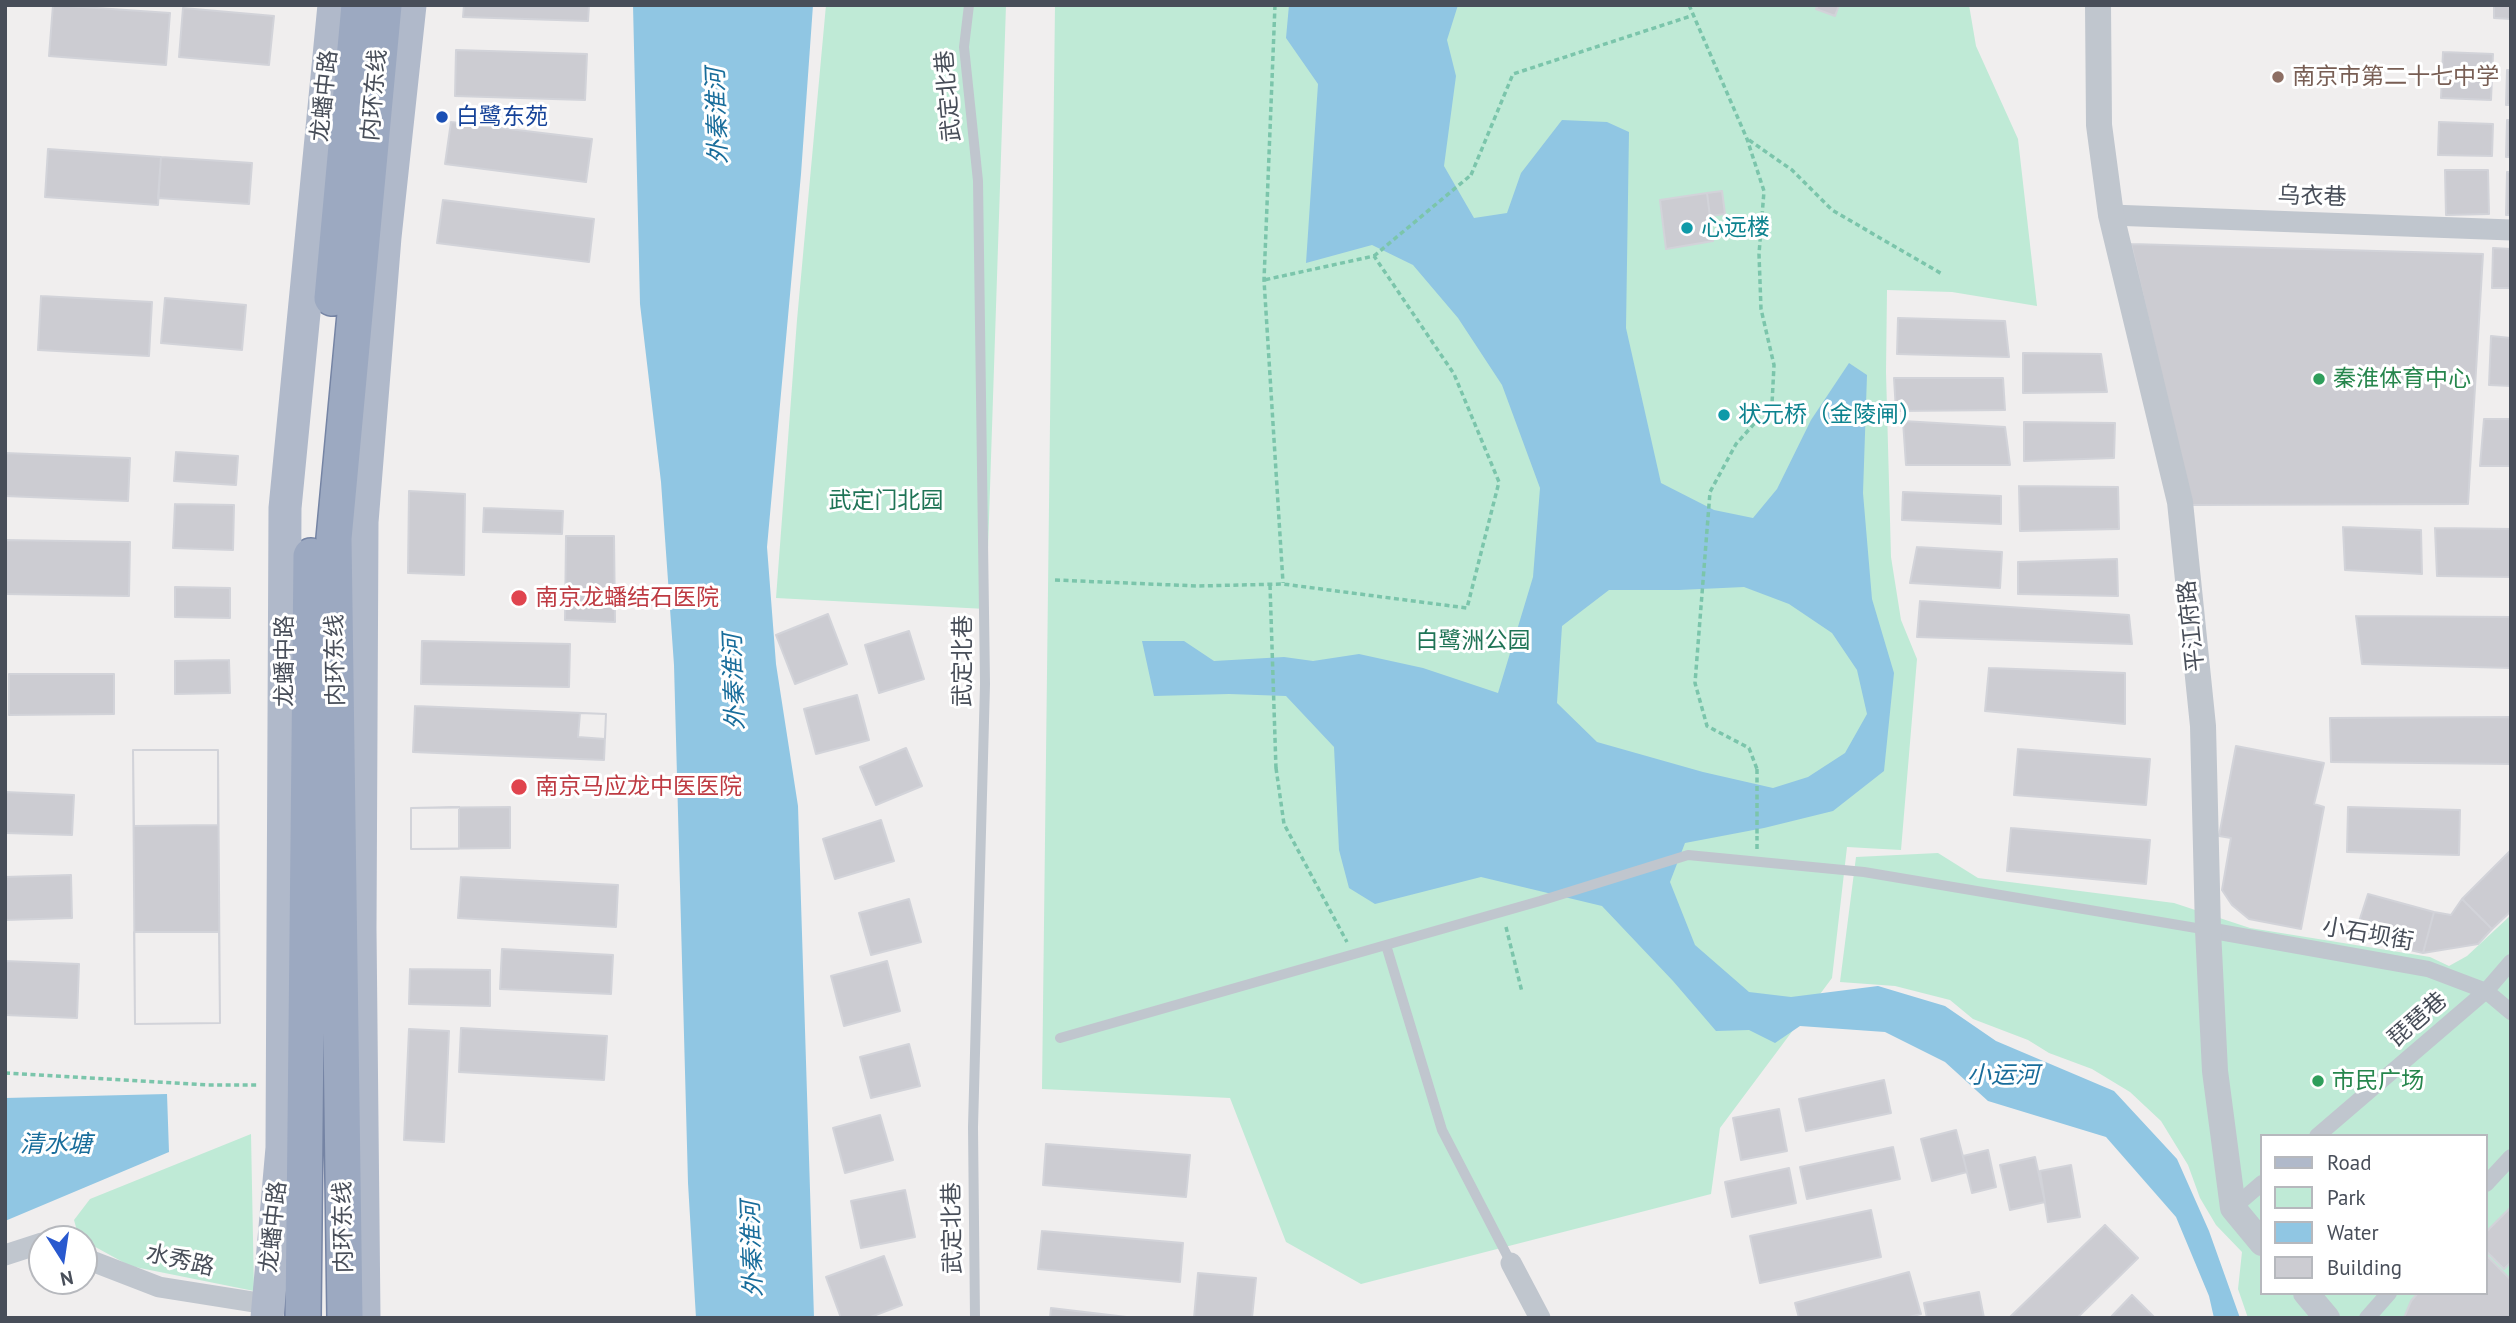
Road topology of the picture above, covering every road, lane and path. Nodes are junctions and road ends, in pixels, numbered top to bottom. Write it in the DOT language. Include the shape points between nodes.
graph roads {
  1 [pos="334,5"];
  2 [pos="359,5"];
  3 [pos="384,5"];
  4 [pos="410,5"];
  5 [pos="969,5"];
  6 [pos="1275,5"];
  7 [pos="1689,5"];
  8 [pos="2098,5"];
  9 [pos="1695,15"];
  10 [pos="1747,139"];
  11 [pos="2111,215"];
  12 [pos="2511,230"];
  13 [pos="1374,256"];
  14 [pos="1941,274"];
  15 [pos="1264,280"];
  16 [pos="1055,580"];
  17 [pos="1270,584"];
  18 [pos="1283,584"];
  19 [pos="1758,836"];
  20 [pos="1502,912"];
  21 [pos="2208,930"];
  22 [pos="1386,945"];
  23 [pos="1353,954"];
  24 [pos="2511,962"];
  25 [pos="2486,991"];
  26 [pos="1522,992"];
  27 [pos="2511,1012"];
  28 [pos="1060,1038"];
  29 [pos="5,1073"];
  30 [pos="282,1084"];
  31 [pos="2319,1134"];
  32 [pos="2511,1157"];
  33 [pos="2488,1182"];
  34 [pos="2260,1185"];
  35 [pos="2233,1208"];
  36 [pos="2260,1240"];
  37 [pos="28,1248"];
  38 [pos="5,1255"];
  39 [pos="98,1263"];
  40 [pos="1511,1263"];
  41 [pos="2308,1295"];
  42 [pos="2387,1295"];
  43 [pos="266,1311"];
  44 [pos="303,1318"];
  45 [pos="345,1318"];
  46 [pos="364,1318"];
  47 [pos="975,1318"];
  48 [pos="1540,1318"];
  49 [pos="2327,1318"];
  50 [pos="2367,1318"];
  1 -- 30 [label="main road, 龙蟠中路" via="285,508"];
  2 -- 44 [label="highway, 内环东线" via="311,531"];
  3 -- 45 [label="highway, 内环东线" via="334,538"];
  4 -- 46 [label="main road" via="384,237 362,522"];
  5 -- 47 [label="lane, 武定北巷" via="964,47 978,181 985,684 973,1127"];
  6 -- 15 [label="path"];
  7 -- 9 [label="path"];
  8 -- 11 [label="street, 平江府路" via="2099,125"];
  9 -- 10 [label="path"];
  9 -- 13 [label="path, bridge" via="1513,74 1471,175"];
  10 -- 14 [label="path" via="1792,170 1832,210"];
  10 -- 19 [label="path, bridge" via="1764,191 1761,309 1774,365 1772,404 1736,444 1710,492 1695,683 1707,726 1749,748 1757,769"];
  11 -- 12 [label="street, 乌衣巷"];
  11 -- 21 [label="street, 平江府路" via="2180,502 2203,726"];
  13 -- 15 [label="path"];
  13 -- 18 [label="path" via="1454,374 1499,482 1468,608"];
  15 -- 18 [label="path"];
  16 -- 17 [label="path"];
  17 -- 18 [label="path"];
  17 -- 23 [label="path" via="1276,770 1284,824"];
  20 -- 21 [label="lane" via="1688,855 1864,872"];
  20 -- 22 [label="lane"];
  20 -- 26 [label="path"];
  21 -- 25 [label="street, 小石坝街" via="2427,969"];
  21 -- 35 [label="street, 平江府路" via="2215,1071"];
  22 -- 23 [label="lane"];
  22 -- 40 [label="lane" via="1442,1130"];
  23 -- 28 [label="lane"];
  24 -- 25 [label="street, 琵琶巷"];
  25 -- 27 [label="street, 小石坝街"];
  25 -- 31 [label="street, 琵琶巷"];
  29 -- 30 [label="path" via="208,1085"];
  30 -- 43 [label="main road, 龙蟠中路" via="282,1148"];
  32 -- 33 [label="street"];
  34 -- 35 [label="street"];
  35 -- 36 [label="street"];
  37 -- 38 [label="street"];
  39 -- 43 [label="street, 水秀路" via="159,1287"];
  40 -- 48 [label="street"];
  41 -- 49 [label="street"];
  42 -- 50 [label="street"];
}
